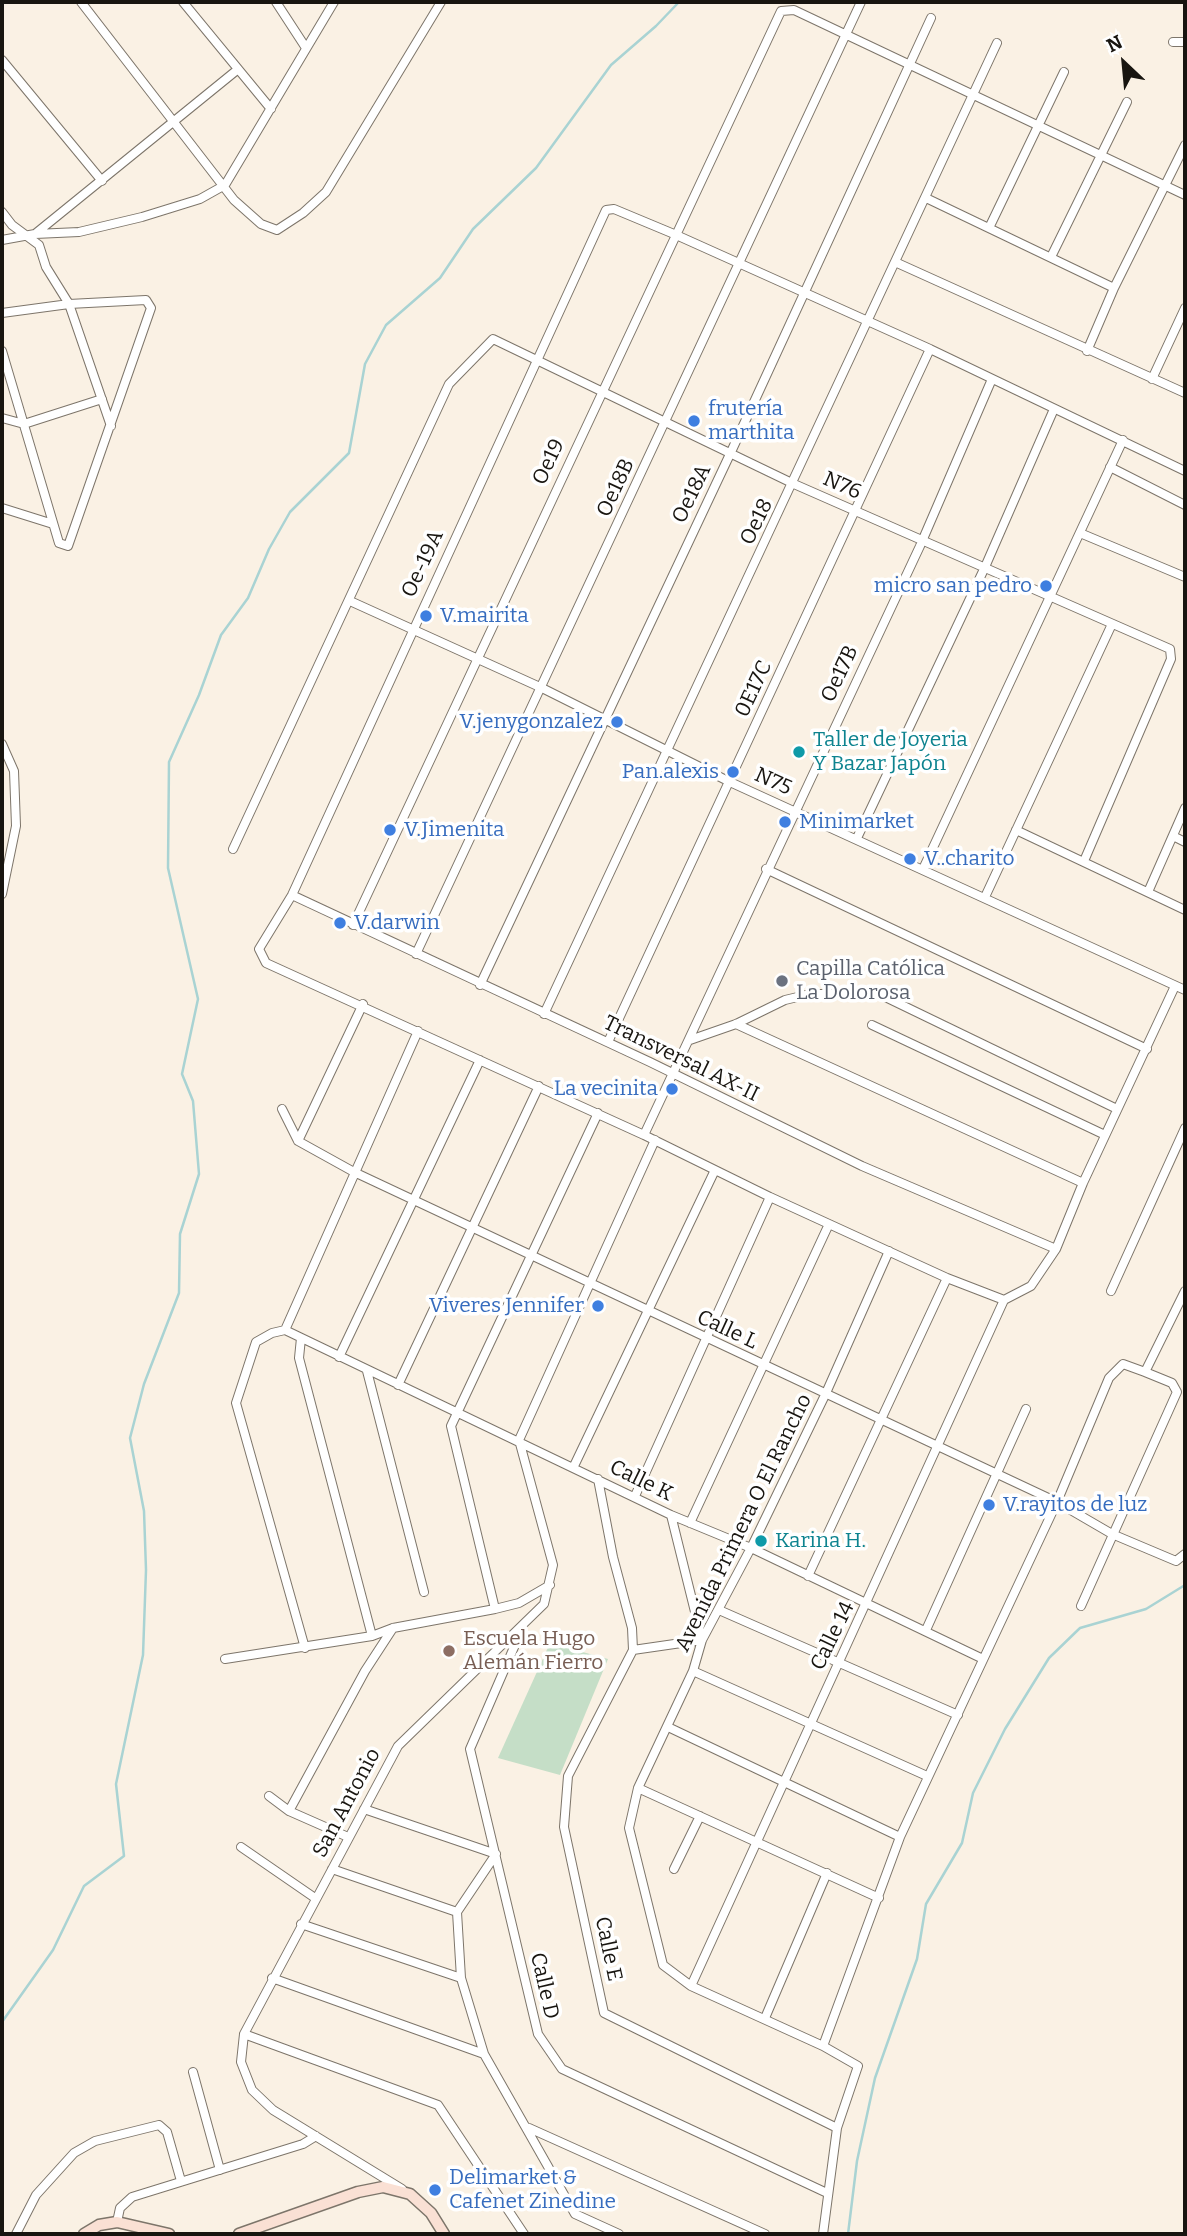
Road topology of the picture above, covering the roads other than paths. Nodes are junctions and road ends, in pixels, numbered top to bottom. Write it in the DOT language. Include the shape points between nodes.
graph roads {
  1 [pos="81,2"];
  2 [pos="183,2"];
  3 [pos="276,2"];
  4 [pos="334,2"];
  5 [pos="427,2"];
  6 [pos="861,2"];
  7 [pos="439,5"];
  8 [pos="931,18"];
  9 [pos="847,37"];
  10 [pos="1173,42"];
  11 [pos="1185,42"];
  12 [pos="998,43"];
  13 [pos="306,48"];
  14 [pos="2,60"];
  15 [pos="910,67"];
  16 [pos="237,70"];
  17 [pos="1064,72"];
  18 [pos="975,95"];
  19 [pos="1127,102"];
  20 [pos="271,110"];
  21 [pos="173,122"];
  22 [pos="1038,126"];
  23 [pos="1185,145"];
  24 [pos="1100,155"];
  25 [pos="102,181"];
  26 [pos="225,185"];
  27 [pos="1165,186"];
  28 [pos="1185,195"];
  29 [pos="926,198"];
  30 [pos="2,212"];
  31 [pos="989,228"];
  32 [pos="674,234"];
  33 [pos="31,235"];
  34 [pos="2,240"];
  35 [pos="1051,257"];
  36 [pos="895,262"];
  37 [pos="737,264"];
  38 [pos="1114,288"];
  39 [pos="804,294"];
  40 [pos="69,304"];
  41 [pos="1185,308"];
  42 [pos="2,313"];
  43 [pos="867,321"];
  44 [pos="930,349"];
  45 [pos="2,351"];
  46 [pos="1087,351"];
  47 [pos="538,360"];
  48 [pos="992,379"];
  49 [pos="1152,379"];
  50 [pos="603,390"];
  51 [pos="1185,393"];
  52 [pos="102,399"];
  53 [pos="1054,409"];
  54 [pos="2,418"];
  55 [pos="667,421"];
  56 [pos="24,424"];
  57 [pos="111,426"];
  58 [pos="1123,440"];
  59 [pos="731,452"];
  60 [pos="1110,467"];
  61 [pos="1185,471"];
  62 [pos="794,484"];
  63 [pos="1185,505"];
  64 [pos="2,508"];
  65 [pos="856,511"];
  66 [pos="53,524"];
  67 [pos="1080,533"];
  68 [pos="922,540"];
  69 [pos="985,567"];
  70 [pos="1185,577"];
  71 [pos="1051,599"];
  72 [pos="350,601"];
  73 [pos="1112,624"];
  74 [pos="413,628"];
  75 [pos="476,659"];
  76 [pos="542,688"];
  77 [pos="602,721"];
  78 [pos="2,744"];
  79 [pos="666,751"];
  80 [pos="730,782"];
  81 [pos="1185,808"];
  82 [pos="795,811"];
  83 [pos="1016,830"];
  84 [pos="1173,836"];
  85 [pos="857,838"];
  86 [pos="1185,842"];
  87 [pos="233,849"];
  88 [pos="1084,861"];
  89 [pos="766,869"];
  90 [pos="923,869"];
  91 [pos="1148,892"];
  92 [pos="2,894"];
  93 [pos="292,895"];
  94 [pos="985,897"];
  95 [pos="1185,910"];
  96 [pos="353,925"];
  97 [pos="416,954"];
  98 [pos="480,985"];
  99 [pos="1175,986"];
  100 [pos="1185,990"];
  101 [pos="363,1004"];
  102 [pos="544,1014"];
  103 [pos="736,1024"];
  104 [pos="872,1025"];
  105 [pos="418,1031"];
  106 [pos="690,1040"];
  107 [pos="608,1042"];
  108 [pos="1147,1049"];
  109 [pos="480,1060"];
  110 [pos="671,1074"];
  111 [pos="539,1086"];
  112 [pos="282,1109"];
  113 [pos="1118,1110"];
  114 [pos="598,1113"];
  115 [pos="1185,1128"];
  116 [pos="644,1135"];
  117 [pos="1105,1135"];
  118 [pos="655,1140"];
  119 [pos="298,1141"];
  120 [pos="715,1170"];
  121 [pos="354,1172"];
  122 [pos="1083,1183"];
  123 [pos="770,1197"];
  124 [pos="415,1200"];
  125 [pos="829,1224"];
  126 [pos="470,1228"];
  127 [pos="1056,1249"];
  128 [pos="889,1251"];
  129 [pos="531,1255"];
  130 [pos="947,1278"];
  131 [pos="589,1284"];
  132 [pos="1111,1291"];
  133 [pos="1185,1291"];
  134 [pos="1004,1300"];
  135 [pos="646,1311"];
  136 [pos="285,1330"];
  137 [pos="301,1338"];
  138 [pos="706,1339"];
  139 [pos="339,1357"];
  140 [pos="764,1366"];
  141 [pos="367,1371"];
  142 [pos="1145,1372"];
  143 [pos="398,1385"];
  144 [pos="826,1393"];
  145 [pos="1181,1394"];
  146 [pos="1026,1409"];
  147 [pos="457,1412"];
  148 [pos="880,1420"];
  149 [pos="519,1440"];
  150 [pos="937,1448"];
  151 [pos="574,1466"];
  152 [pos="998,1475"];
  153 [pos="598,1479"];
  154 [pos="635,1496"];
  155 [pos="1057,1502"];
  156 [pos="671,1515"];
  157 [pos="690,1522"];
  158 [pos="1112,1534"];
  159 [pos="751,1548"];
  160 [pos="1185,1554"];
  161 [pos="808,1576"];
  162 [pos="551,1585"];
  163 [pos="424,1592"];
  164 [pos="519,1603"];
  165 [pos="868,1605"];
  166 [pos="1081,1606"];
  167 [pos="495,1609"];
  168 [pos="719,1610"];
  169 [pos="531,1617"];
  170 [pos="523,1626"];
  171 [pos="393,1628"];
  172 [pos="926,1630"];
  173 [pos="372,1636"];
  174 [pos="702,1640"];
  175 [pos="305,1648"];
  176 [pos="633,1650"];
  177 [pos="225,1658"];
  178 [pos="983,1659"];
  179 [pos="840,1663"];
  180 [pos="693,1671"];
  181 [pos="958,1715"];
  182 [pos="811,1723"];
  183 [pos="668,1727"];
  184 [pos="927,1776"];
  185 [pos="786,1783"];
  186 [pos="638,1788"];
  187 [pos="269,1796"];
  188 [pos="364,1809"];
  189 [pos="289,1811"];
  190 [pos="700,1816"];
  191 [pos="900,1837"];
  192 [pos="348,1838"];
  193 [pos="757,1841"];
  194 [pos="241,1847"];
  195 [pos="496,1854"];
  196 [pos="332,1868"];
  197 [pos="674,1869"];
  198 [pos="828,1873"];
  199 [pos="315,1898"];
  200 [pos="879,1898"];
  201 [pos="457,1912"];
  202 [pos="301,1924"];
  203 [pos="272,1978"];
  204 [pos="461,1978"];
  205 [pos="691,1986"];
  206 [pos="765,2018"];
  207 [pos="244,2034"];
  208 [pos="823,2046"];
  209 [pos="484,2054"];
  210 [pos="193,2072"];
  211 [pos="529,2128"];
  212 [pos="837,2128"];
  213 [pos="316,2136"];
  214 [pos="220,2170"];
  215 [pos="181,2181"];
  216 [pos="402,2190"];
  217 [pos="827,2193"];
  218 [pos="117,2222"];
  219 [pos="16,2234"];
  220 [pos="84,2234"];
  221 [pos="169,2234"];
  222 [pos="239,2234"];
  223 [pos="444,2234"];
  224 [pos="524,2234"];
  225 [pos="619,2234"];
  226 [pos="765,2234"];
  227 [pos="823,2234"];
  1 -- 21 [label="street"];
  2 -- 16 [label="street"];
  3 -- 13 [label="street"];
  4 -- 13 [label="street"];
  5 -- 7 [label="street"];
  6 -- 9 [label="street, Oe18B"];
  7 -- 26 [label="street" via="326,192 303,213 277,230 261,224 234,200"];
  8 -- 15 [label="street, Oe18A"];
  9 -- 15 [label="street"];
  9 -- 32 [label="street, Oe19" via="794,10 778,14"];
  9 -- 37 [label="street, Oe18B"];
  10 -- 11 [label="street"];
  12 -- 18 [label="street, Oe18"];
  13 -- 20 [label="street"];
  14 -- 25 [label="street"];
  15 -- 18 [label="street"];
  15 -- 39 [label="street, Oe18A"];
  16 -- 20 [label="street"];
  16 -- 21 [label="street"];
  17 -- 22 [label="street"];
  18 -- 22 [label="street"];
  18 -- 29 [label="street, Oe18"];
  19 -- 24 [label="street"];
  20 -- 26 [label="street"];
  21 -- 25 [label="street"];
  21 -- 26 [label="street"];
  22 -- 24 [label="street"];
  22 -- 31 [label="street"];
  23 -- 27 [label="street"];
  24 -- 27 [label="street"];
  24 -- 35 [label="street"];
  25 -- 33 [label="street"];
  26 -- 33 [label="street" via="200,199 142,216 79,232"];
  27 -- 28 [label="street"];
  27 -- 38 [label="street"];
  29 -- 31 [label="street"];
  29 -- 36 [label="street, Oe18"];
  30 -- 33 [label="street"];
  31 -- 35 [label="street"];
  32 -- 37 [label="street"];
  32 -- 47 [label="street, Oe-19A" via="608,209"];
  32 -- 50 [label="street, Oe19"];
  33 -- 34 [label="street"];
  33 -- 40 [label="street"];
  35 -- 38 [label="street"];
  36 -- 43 [label="street, Oe18"];
  36 -- 46 [label="street"];
  37 -- 39 [label="street"];
  37 -- 55 [label="street, Oe18B"];
  38 -- 46 [label="street"];
  39 -- 43 [label="street"];
  39 -- 59 [label="street, Oe18A"];
  40 -- 42 [label="street"];
  40 -- 52 [label="street"];
  40 -- 57 [label="street" via="146,300 151,314"];
  41 -- 49 [label="street"];
  43 -- 44 [label="street"];
  43 -- 62 [label="street, Oe18"];
  44 -- 48 [label="street"];
  44 -- 65 [label="street, 0E17C"];
  45 -- 56 [label="street"];
  46 -- 49 [label="street"];
  47 -- 50 [label="street, N76"];
  47 -- 72 [label="street, N76" via="490,340 449,384"];
  47 -- 74 [label="street, Oe-19A"];
  48 -- 53 [label="street"];
  48 -- 68 [label="street, Oe17B"];
  49 -- 51 [label="street"];
  50 -- 55 [label="street, N76"];
  50 -- 75 [label="street, Oe19"];
  52 -- 56 [label="street"];
  52 -- 57 [label="street"];
  53 -- 58 [label="street"];
  53 -- 69 [label="street"];
  54 -- 56 [label="street"];
  55 -- 59 [label="street, N76"];
  55 -- 76 [label="street, Oe18B"];
  56 -- 66 [label="street"];
  57 -- 66 [label="street" via="68,546 59,543"];
  58 -- 60 [label="street"];
  58 -- 61 [label="street"];
  59 -- 62 [label="street, N76"];
  59 -- 77 [label="street, Oe18A"];
  60 -- 63 [label="street"];
  60 -- 67 [label="street"];
  62 -- 65 [label="street, N76"];
  62 -- 79 [label="street, Oe18"];
  64 -- 66 [label="street"];
  65 -- 68 [label="street, N76"];
  65 -- 80 [label="street, 0E17C"];
  67 -- 70 [label="street"];
  67 -- 71 [label="street"];
  68 -- 69 [label="street, N76"];
  68 -- 82 [label="street, Oe17B"];
  69 -- 71 [label="street, N76"];
  69 -- 85 [label="street"];
  71 -- 73 [label="street, N76"];
  71 -- 90 [label="street"];
  72 -- 74 [label="street, N75"];
  72 -- 87 [label="street"];
  73 -- 83 [label="street"];
  73 -- 88 [label="street, N76" via="1172,653"];
  74 -- 75 [label="street, N75"];
  74 -- 93 [label="street, Oe-19A"];
  75 -- 76 [label="street, N75"];
  75 -- 96 [label="street, Oe19"];
  76 -- 77 [label="street, N75"];
  76 -- 97 [label="street, Oe18B"];
  77 -- 79 [label="street, N75"];
  77 -- 98 [label="street, Oe18A"];
  78 -- 92 [label="street" via="14,771 16,826"];
  79 -- 80 [label="street, N75"];
  79 -- 102 [label="street, Oe18"];
  80 -- 82 [label="street, N75"];
  80 -- 107 [label="street, 0E17C"];
  81 -- 84 [label="street"];
  82 -- 85 [label="street, N75"];
  82 -- 89 [label="street, Oe17B"];
  83 -- 88 [label="street"];
  83 -- 94 [label="street"];
  84 -- 86 [label="street"];
  84 -- 91 [label="street"];
  85 -- 90 [label="street, N75"];
  88 -- 91 [label="street"];
  89 -- 106 [label="street, Oe17B"];
  89 -- 108 [label="street"];
  90 -- 94 [label="street, N75"];
  91 -- 95 [label="street"];
  93 -- 96 [label="street, Transversal AX-II"];
  93 -- 101 [label="street, Oe-19A" via="259,949 266,963"];
  94 -- 99 [label="street, N75"];
  96 -- 97 [label="street, Transversal AX-II"];
  97 -- 98 [label="street, Transversal AX-II"];
  98 -- 102 [label="street, Transversal AX-II"];
  99 -- 100 [label="street, N75"];
  99 -- 108 [label="street"];
  101 -- 105 [label="street"];
  101 -- 119 [label="street"];
  102 -- 107 [label="street, Transversal AX-II"];
  103 -- 106 [label="street"];
  103 -- 113 [label="street" via="785,1000 810,994 878,994"];
  103 -- 122 [label="street"];
  104 -- 117 [label="street"];
  105 -- 109 [label="street"];
  105 -- 121 [label="street"];
  106 -- 110 [label="street, Oe17B"];
  107 -- 110 [label="street, Transversal AX-II"];
  108 -- 113 [label="street"];
  109 -- 111 [label="street"];
  109 -- 124 [label="street"];
  110 -- 116 [label="street, Oe17B"];
  110 -- 127 [label="street, Transversal AX-II" via="862,1166"];
  111 -- 114 [label="street"];
  111 -- 126 [label="street"];
  112 -- 119 [label="street"];
  113 -- 117 [label="street"];
  114 -- 116 [label="street"];
  114 -- 129 [label="street"];
  115 -- 132 [label="street"];
  116 -- 118 [label="street"];
  117 -- 122 [label="street"];
  118 -- 120 [label="street"];
  118 -- 131 [label="street"];
  119 -- 121 [label="street, Calle L"];
  120 -- 123 [label="street"];
  120 -- 135 [label="street"];
  121 -- 124 [label="street, Calle L"];
  121 -- 136 [label="street"];
  122 -- 127 [label="street"];
  123 -- 125 [label="street"];
  123 -- 138 [label="street"];
  124 -- 126 [label="street, Calle L"];
  124 -- 139 [label="street"];
  125 -- 128 [label="street"];
  125 -- 140 [label="street"];
  126 -- 129 [label="street, Calle L"];
  126 -- 143 [label="street"];
  127 -- 134 [label="street" via="1031,1286"];
  128 -- 130 [label="street"];
  128 -- 144 [label="street, Avenida Primera O El Rancho"];
  129 -- 131 [label="street, Calle L"];
  129 -- 147 [label="street"];
  130 -- 134 [label="street"];
  130 -- 148 [label="street"];
  131 -- 135 [label="street, Calle L"];
  131 -- 149 [label="street"];
  133 -- 142 [label="street"];
  134 -- 150 [label="street, Calle 14"];
  135 -- 138 [label="street, Calle L"];
  135 -- 151 [label="street"];
  136 -- 137 [label="street, Calle K"];
  136 -- 175 [label="street" via="257,1342 236,1403"];
  137 -- 139 [label="street, Calle K"];
  137 -- 173 [label="street" via="299,1358"];
  138 -- 140 [label="street, Calle L"];
  138 -- 154 [label="street"];
  139 -- 141 [label="street, Calle K"];
  140 -- 144 [label="street, Calle L"];
  140 -- 157 [label="street"];
  141 -- 143 [label="street, Calle K"];
  141 -- 163 [label="street"];
  142 -- 145 [label="street" via="1172,1383"];
  142 -- 155 [label="street" via="1123,1364 1109,1378"];
  143 -- 147 [label="street, Calle K"];
  144 -- 148 [label="street, Calle L"];
  144 -- 159 [label="street, Avenida Primera O El Rancho"];
  145 -- 158 [label="street"];
  146 -- 152 [label="street"];
  147 -- 149 [label="street, Calle K"];
  147 -- 167 [label="street" via="451,1426"];
  148 -- 150 [label="street, Calle L"];
  148 -- 161 [label="street"];
  149 -- 151 [label="street, Calle K"];
  149 -- 162 [label="street" via="553,1565"];
  150 -- 152 [label="street, Calle L"];
  150 -- 165 [label="street, Calle 14"];
  151 -- 153 [label="street, Calle K"];
  152 -- 155 [label="street, Calle L"];
  152 -- 172 [label="street"];
  153 -- 154 [label="street, Calle K"];
  153 -- 176 [label="street"];
  154 -- 156 [label="street, Calle K"];
  155 -- 158 [label="street, Calle L"];
  155 -- 178 [label="street"];
  156 -- 157 [label="street, Calle K"];
  156 -- 174 [label="street"];
  157 -- 159 [label="street, Calle K"];
  158 -- 160 [label="street, Calle L" via="1175,1561"];
  158 -- 166 [label="street"];
  159 -- 161 [label="street, Calle K"];
  159 -- 168 [label="street, Avenida Primera O El Rancho"];
  161 -- 165 [label="street, Calle K"];
  162 -- 164 [label="street"];
  162 -- 169 [label="street, San Antonio" via="544,1604"];
  164 -- 167 [label="street"];
  164 -- 169 [label="street"];
  165 -- 172 [label="street, Calle K"];
  165 -- 179 [label="street, Calle 14"];
  167 -- 171 [label="street"];
  168 -- 174 [label="street, Avenida Primera O El Rancho"];
  168 -- 179 [label="street"];
  169 -- 170 [label="street, San Antonio"];
  170 -- 188 [label="street, San Antonio" via="398,1746"];
  170 -- 195 [label="street, Calle D" via="470,1749"];
  171 -- 173 [label="street"];
  171 -- 189 [label="street"];
  172 -- 178 [label="street, Calle K"];
  173 -- 175 [label="street"];
  174 -- 176 [label="street"];
  174 -- 180 [label="street, Avenida Primera O El Rancho"];
  175 -- 177 [label="street"];
  176 -- 212 [label="street, Calle E" via="568,1776 564,1828 604,2013"];
  178 -- 181 [label="street"];
  179 -- 181 [label="street"];
  179 -- 182 [label="street, Calle 14"];
  180 -- 182 [label="street"];
  180 -- 183 [label="street, Avenida Primera O El Rancho"];
  181 -- 184 [label="street"];
  182 -- 184 [label="street"];
  182 -- 185 [label="street, Calle 14"];
  183 -- 185 [label="street"];
  183 -- 186 [label="street, Avenida Primera O El Rancho"];
  184 -- 191 [label="street"];
  185 -- 191 [label="street"];
  185 -- 193 [label="street, Calle 14"];
  186 -- 190 [label="street"];
  186 -- 205 [label="street, Avenida Primera O El Rancho" via="629,1828 663,1965"];
  187 -- 189 [label="street"];
  188 -- 192 [label="street, San Antonio"];
  188 -- 195 [label="street"];
  189 -- 192 [label="street"];
  190 -- 193 [label="street"];
  190 -- 197 [label="street"];
  191 -- 200 [label="street"];
  192 -- 196 [label="street, San Antonio"];
  193 -- 198 [label="street"];
  193 -- 205 [label="street, Calle 14"];
  194 -- 199 [label="street"];
  195 -- 201 [label="street"];
  195 -- 217 [label="street, Calle D" via="538,2034 562,2069"];
  196 -- 199 [label="street, San Antonio"];
  196 -- 201 [label="street"];
  198 -- 200 [label="street"];
  198 -- 206 [label="street"];
  199 -- 202 [label="street, San Antonio"];
  200 -- 208 [label="street"];
  201 -- 204 [label="street"];
  202 -- 203 [label="street, San Antonio"];
  202 -- 204 [label="street"];
  203 -- 207 [label="street, San Antonio"];
  203 -- 209 [label="street"];
  204 -- 209 [label="street"];
  205 -- 206 [label="street, Avenida Primera O El Rancho"];
  206 -- 208 [label="street, Avenida Primera O El Rancho"];
  207 -- 213 [label="street, San Antonio" via="241,2062 252,2090 273,2110"];
  207 -- 224 [label="street" via="438,2105"];
  208 -- 212 [label="street, Avenida Primera O El Rancho" via="858,2066"];
  209 -- 211 [label="street"];
  210 -- 214 [label="street"];
  211 -- 225 [label="street" via="575,2214"];
  211 -- 226 [label="street"];
  212 -- 217 [label="street"];
  213 -- 214 [label="street"];
  213 -- 216 [label="street"];
  214 -- 215 [label="street"];
  215 -- 218 [label="street" via="128,2199"];
  215 -- 219 [label="street" via="167,2132 159,2125 95,2141 74,2153 36,2195"];
  216 -- 222 [label="street" via="383,2187 358,2192"];
  216 -- 223 [label="street" via="424,2206"];
  217 -- 227 [label="street"];
  218 -- 220 [label="street"];
  218 -- 221 [label="street"];
}
